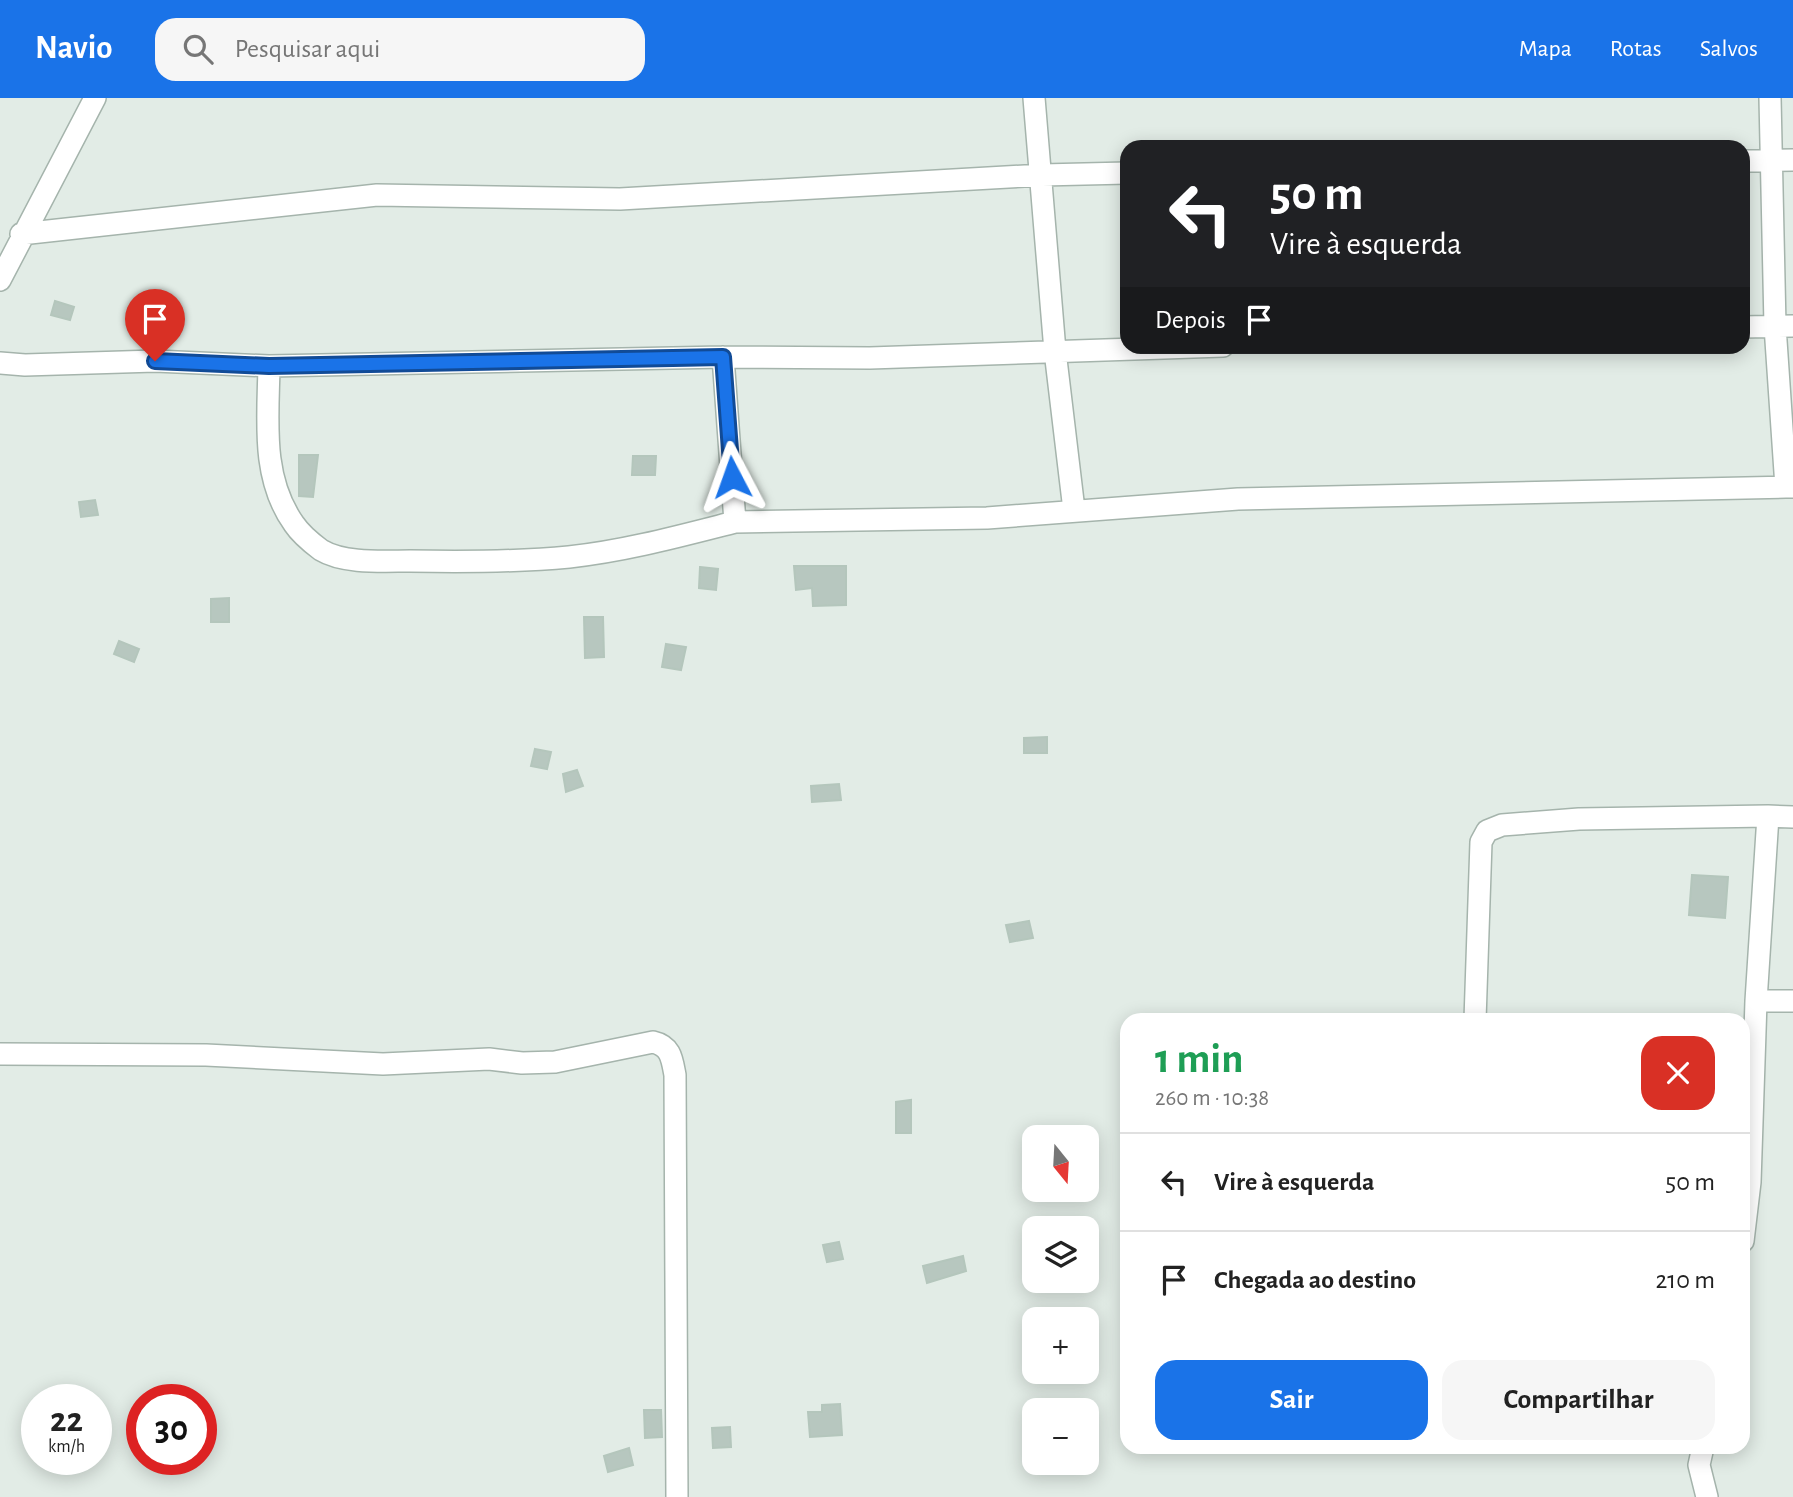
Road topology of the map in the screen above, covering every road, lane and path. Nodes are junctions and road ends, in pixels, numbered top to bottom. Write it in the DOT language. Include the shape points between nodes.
graph roads {
  1 [pos="95,98"];
  2 [pos="1034,98"];
  3 [pos="1770,98"];
  4 [pos="1793,160"];
  5 [pos="1750,161"];
  6 [pos="1772,161"];
  7 [pos="1120,173"];
  8 [pos="1042,175"];
  9 [pos="21,234"];
  10 [pos="0,280"];
  11 [pos="1784,326"];
  12 [pos="1750,327"];
  13 [pos="1120,349"];
  14 [pos="1055,351"];
  15 [pos="723,357"];
  16 [pos="0,363"];
  17 [pos="269,366"];
  18 [pos="1789,487"];
  19 [pos="1074,510"];
  20 [pos="735,522"];
  21 [pos="1768,816"];
  22 [pos="1793,817"];
  23 [pos="1756,1001"];
  24 [pos="1793,1001"];
  25 [pos="1475,1013"];
  26 [pos="0,1054"];
  27 [pos="1750,1122"];
  28 [pos="1701,1454"];
  29 [pos="677,1497"];
  30 [pos="1707,1497"];
  1 -- 9 [label="street"];
  2 -- 8 [label="street"];
  3 -- 6 [label="street"];
  4 -- 6 [label="street"];
  5 -- 6 [label="street"];
  6 -- 11 [label="street"];
  7 -- 8 [label="street"];
  8 -- 9 [label="street" via="620,199 377,195"];
  8 -- 14 [label="street"];
  9 -- 10 [label="street"];
  11 -- 12 [label="street"];
  11 -- 18 [label="street"];
  13 -- 14 [label="street"];
  14 -- 15 [label="street" via="870,358"];
  14 -- 19 [label="street"];
  15 -- 17 [label="street"];
  15 -- 20 [label="street"];
  16 -- 17 [label="street" via="155,361"];
  17 -- 20 [label="street" via="268,456 279,498 295,527 322,550 348,558 494,562 620,549"];
  18 -- 19 [label="street" via="1238,499"];
  19 -- 20 [label="street" via="987,518"];
  21 -- 22 [label="street"];
  21 -- 23 [label="street"];
  21 -- 25 [label="street" via="1579,818 1502,825 1487,831 1481,842"];
  23 -- 24 [label="street"];
  23 -- 27 [label="street"];
  26 -- 29 [label="street" via="522,1063 555,1062 653,1042 666,1047 675,1075"];
  28 -- 30 [label="street" via="1699,1465"];
}
